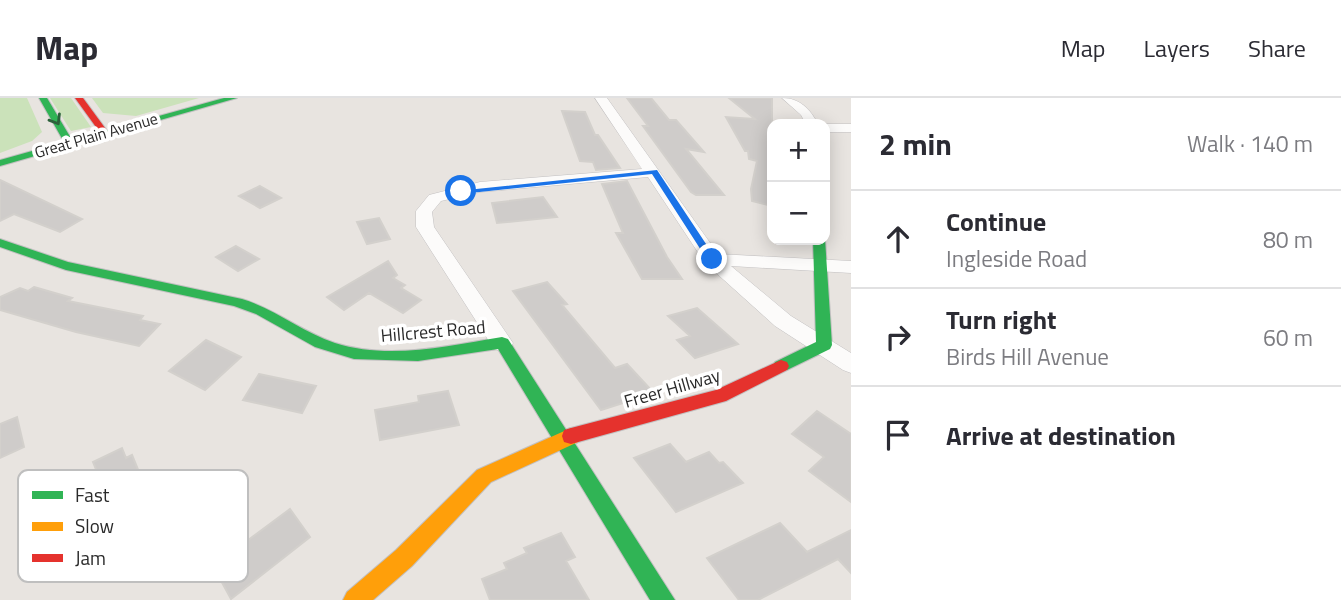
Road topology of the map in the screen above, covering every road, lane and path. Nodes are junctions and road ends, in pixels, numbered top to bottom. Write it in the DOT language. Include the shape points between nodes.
graph roads {
  1 [pos="43,98"];
  2 [pos="79,98"];
  3 [pos="233,98"];
  4 [pos="601,98"];
  5 [pos="788,98"];
  6 [pos="809,119"];
  7 [pos="830,128"];
  8 [pos="851,128"];
  9 [pos="104,132"];
  10 [pos="69,142"];
  11 [pos="0,163"];
  12 [pos="654,172"];
  13 [pos="0,243"];
  14 [pos="819,245"];
  15 [pos="712,259"];
  16 [pos="820,267"];
  17 [pos="851,267"];
  18 [pos="502,343"];
  19 [pos="824,345"];
  20 [pos="851,364"];
  21 [pos="564,438"];
  22 [pos="355,600"];
  23 [pos="663,600"];
  1 -- 10 [label="street, one-way"];
  2 -- 9 [label="street"];
  3 -- 9 [label="street, Great Plain Avenue"];
  4 -- 12 [label="street"];
  5 -- 6 [label="street"];
  7 -- 8 [label="street"];
  9 -- 10 [label="street, Great Plain Avenue"];
  10 -- 11 [label="street, Great Plain Avenue"];
  12 -- 15 [label="street"];
  12 -- 18 [label="street" via="480,187 435,198 425,211 425,227"];
  13 -- 18 [label="street, Hillcrest Road" via="73,268 247,305 291,330 346,351 426,354"];
  14 -- 16 [label="street"];
  15 -- 16 [label="street"];
  15 -- 19 [label="street" via="783,321"];
  16 -- 17 [label="street"];
  16 -- 19 [label="street"];
  18 -- 21 [label="street, Hillcrest Road"];
  19 -- 20 [label="street"];
  19 -- 21 [label="street, Freer Hillway" via="720,396"];
  21 -- 22 [label="street, Freer Hillway" via="484,476 404,558"];
  21 -- 23 [label="street, Hillcrest Road"];
}
